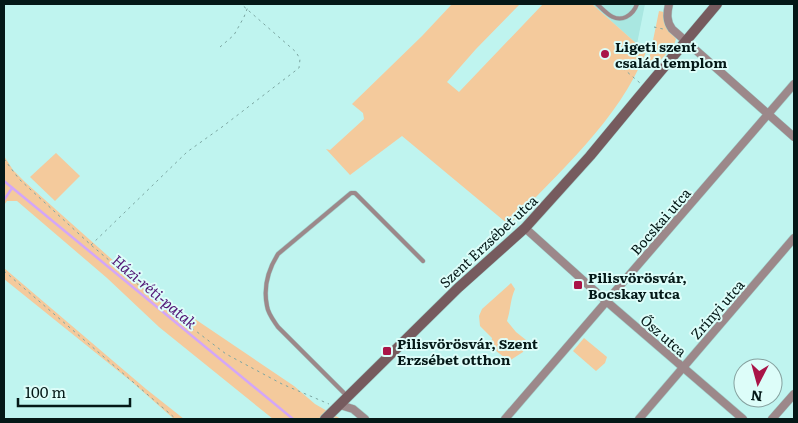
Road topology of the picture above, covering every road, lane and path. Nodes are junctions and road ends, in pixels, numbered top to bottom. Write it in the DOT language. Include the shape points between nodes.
graph roads {
  1 [pos="241,4"];
  2 [pos="249,4"];
  3 [pos="597,4"];
  4 [pos="637,4"];
  5 [pos="669,4"];
  6 [pos="717,4"];
  7 [pos="246,8"];
  8 [pos="685,42"];
  9 [pos="220,47"];
  10 [pos="618,64"];
  11 [pos="794,84"];
  12 [pos="642,86"];
  13 [pos="768,115"];
  14 [pos="794,138"];
  15 [pos="4,159"];
  16 [pos="525,228"];
  17 [pos="794,238"];
  18 [pos="91,245"];
  19 [pos="423,260"];
  20 [pos="4,271"];
  21 [pos="606,301"];
  22 [pos="683,368"];
  23 [pos="794,394"];
  24 [pos="348,397"];
  25 [pos="340,406"];
  26 [pos="176,419"];
  27 [pos="325,419"];
  28 [pos="365,419"];
  29 [pos="504,419"];
  30 [pos="639,419"];
  31 [pos="743,419"];
  32 [pos="772,419"];
  1 -- 7 [label="path"];
  2 -- 7 [label="path"];
  3 -- 4 [label="lane" via="616,19 633,12"];
  5 -- 8 [label="street" via="668,22"];
  6 -- 8 [label="street, Szent Erzsébet utca"];
  7 -- 9 [label="path" via="234,35"];
  7 -- 18 [label="path" via="296,52 300,59 299,68 187,152"];
  8 -- 13 [label="street"];
  8 -- 16 [label="street, Szent Erzsébet utca"];
  10 -- 12 [label="path"];
  11 -- 13 [label="street, Bocskai utca"];
  13 -- 14 [label="street"];
  13 -- 21 [label="street, Bocskai utca"];
  15 -- 18 [label="path" via="18,179"];
  16 -- 21 [label="street, Ősz utca"];
  16 -- 24 [label="street, Szent Erzsébet utca" via="458,288"];
  17 -- 22 [label="street, Zrínyi utca"];
  18 -- 25 [label="path" via="226,354 282,384"];
  19 -- 24 [label="lane" via="355,193 351,193 278,254 272,263 266,290 267,308 272,319"];
  20 -- 26 [label="path"];
  21 -- 22 [label="street, Ősz utca"];
  21 -- 29 [label="street, Bocskai utca"];
  22 -- 30 [label="street, Zrínyi utca"];
  22 -- 31 [label="street, Ősz utca"];
  23 -- 32 [label="street"];
  24 -- 25 [label="street, Szent Erzsébet utca"];
  25 -- 27 [label="street, Szent Erzsébet utca"];
  25 -- 28 [label="street" via="353,409"];
}
